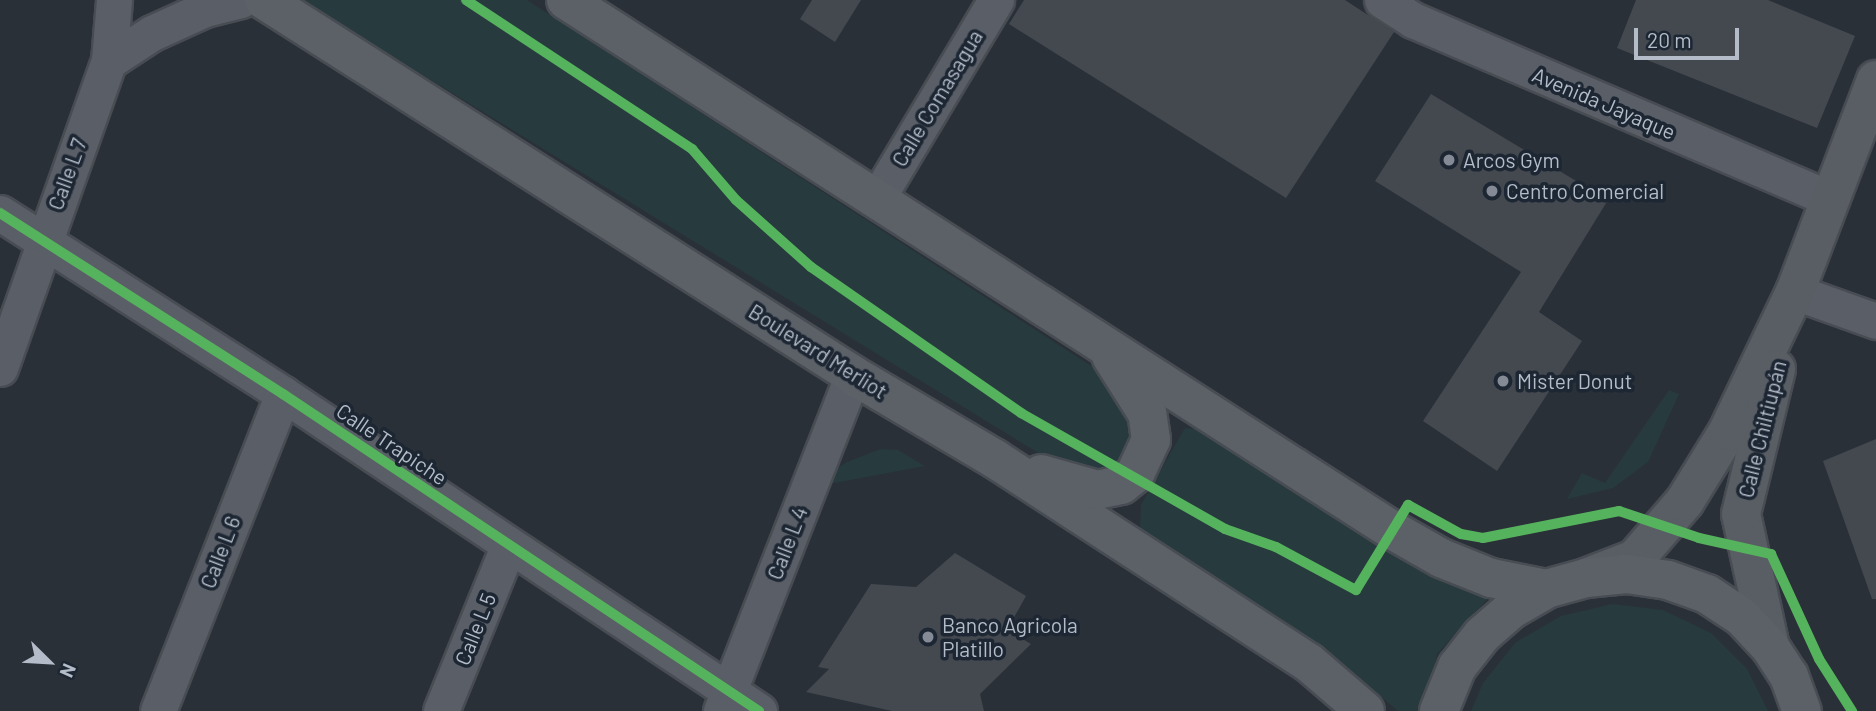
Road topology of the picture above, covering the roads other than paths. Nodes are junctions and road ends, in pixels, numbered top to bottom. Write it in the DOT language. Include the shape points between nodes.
graph roads {
  1 [pos="114,0"];
  2 [pos="241,0"];
  3 [pos="264,0"];
  4 [pos="566,0"];
  5 [pos="996,0"];
  6 [pos="1382,0"];
  7 [pos="1418,10"];
  8 [pos="109,61"];
  9 [pos="1876,80"];
  10 [pos="878,197"];
  11 [pos="1830,199"];
  12 [pos="0,213"];
  13 [pos="44,239"];
  14 [pos="1795,292"];
  15 [pos="1876,321"];
  16 [pos="1104,346"];
  17 [pos="0,368"];
  18 [pos="853,374"];
  19 [pos="283,394"];
  20 [pos="995,459"];
  21 [pos="508,547"];
  22 [pos="1586,578"];
  23 [pos="1546,589"];
  24 [pos="1770,647"];
  25 [pos="725,702"];
  26 [pos="1803,710"];
  27 [pos="158,711"];
  28 [pos="441,711"];
  29 [pos="760,711"];
  30 [pos="1365,711"];
  31 [pos="1439,711"];
  1 -- 8 [label="street, Calle L 7"];
  2 -- 8 [label="street" via="205,9 152,33"];
  3 -- 18 [label="main road, Boulevard Merliot"];
  4 -- 10 [label="main road"];
  5 -- 10 [label="street, Calle Comasagua"];
  6 -- 7 [label="street, Avenida Jayaque"];
  7 -- 11 [label="street, Avenida Jayaque"];
  8 -- 13 [label="street, Calle L 7"];
  9 -- 11 [label="main road, Calle Chiltiupán"];
  10 -- 16 [label="main road"];
  11 -- 14 [label="main road, Calle Chiltiupán"];
  12 -- 13 [label="street, Calle Trapiche"];
  13 -- 17 [label="street, Calle L 7"];
  13 -- 19 [label="street, Calle Trapiche"];
  14 -- 15 [label="street"];
  14 -- 22 [label="main road, Calle Chiltiupán" via="1728,431 1685,501 1635,559"];
  14 -- 24 [label="main road, Calle Chiltiupán" via="1741,514"];
  16 -- 20 [label="main road" via="1147,414 1151,440 1135,474 1121,485 1097,490"];
  16 -- 23 [label="main road" via="1441,558 1491,578"];
  18 -- 20 [label="main road, Boulevard Merliot"];
  18 -- 25 [label="street, Calle L 4"];
  19 -- 21 [label="street, Calle Trapiche"];
  19 -- 27 [label="street, Calle L 6"];
  20 -- 30 [label="main road, Boulevard Merliot" via="1308,662"];
  21 -- 25 [label="street, Calle Trapiche"];
  21 -- 28 [label="street, Calle L 5"];
  22 -- 23 [label="main road"];
  22 -- 24 [label="main road" via="1628,574 1668,580 1707,594 1742,617"];
  23 -- 31 [label="main road" via="1512,609 1482,635 1457,667"];
  24 -- 26 [label="main road"];
  25 -- 29 [label="street, Calle Trapiche"];
}
